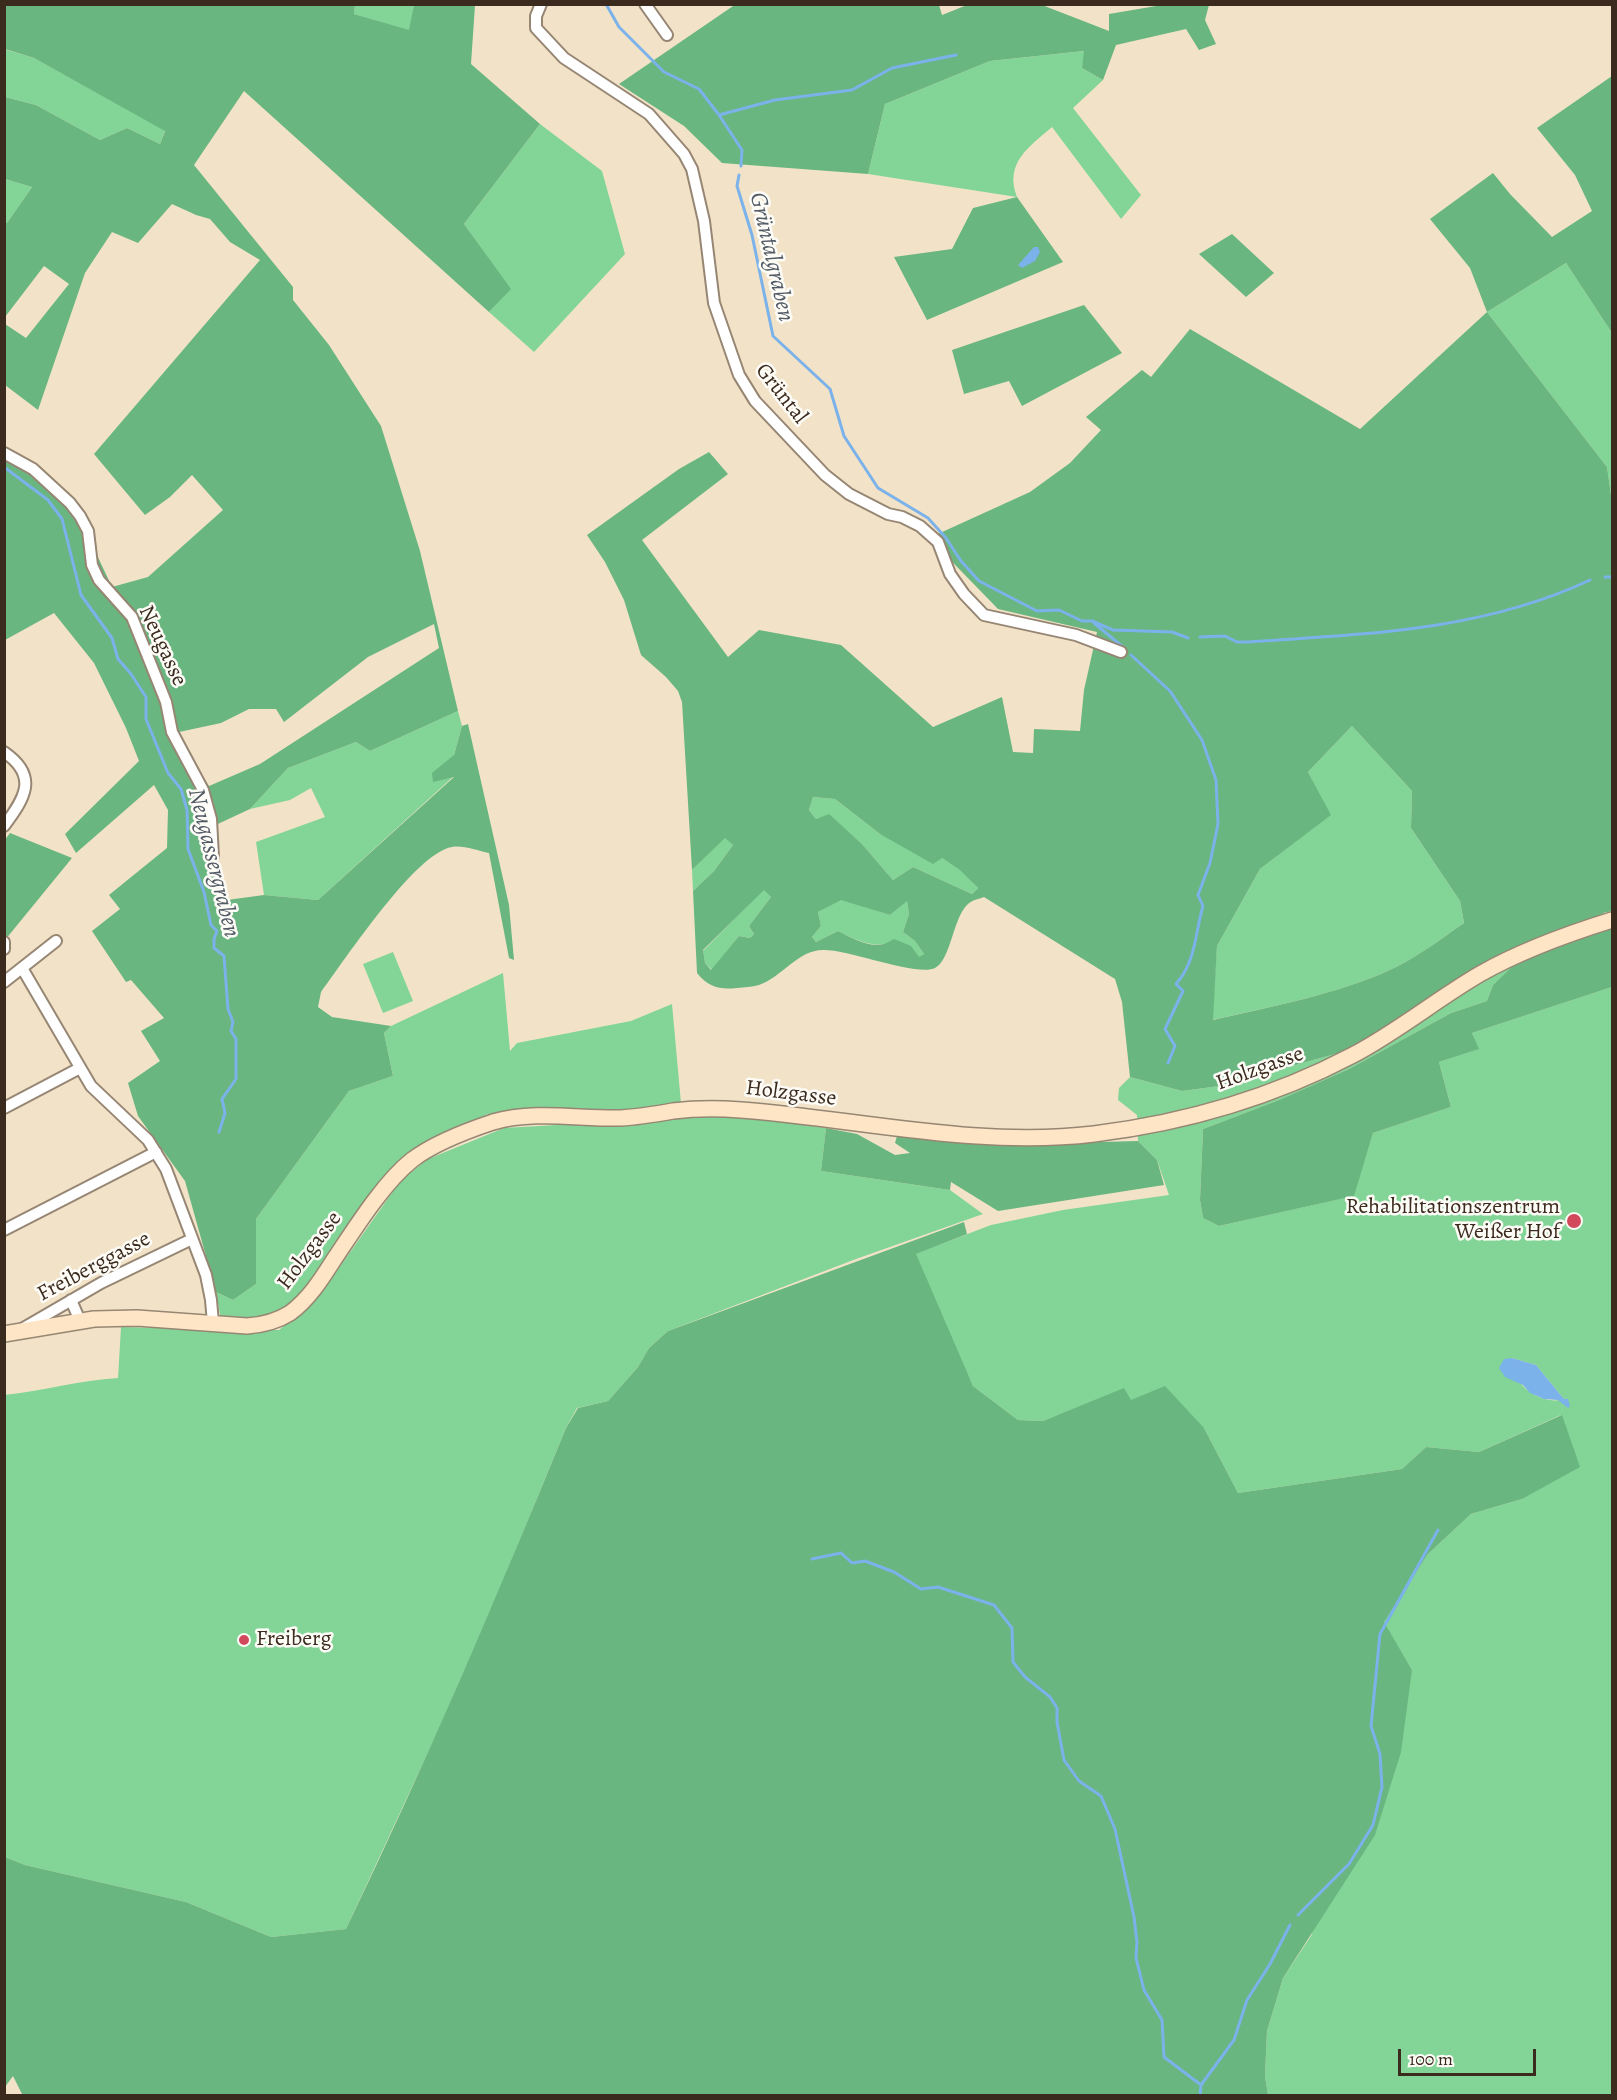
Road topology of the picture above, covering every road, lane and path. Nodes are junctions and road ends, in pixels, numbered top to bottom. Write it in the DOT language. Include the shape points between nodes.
graph roads {
  1 [pos="541,4"];
  2 [pos="645,4"];
  3 [pos="667,35"];
  4 [pos="781,410"];
  5 [pos="773,419"];
  6 [pos="4,453"];
  7 [pos="1121,652"];
  8 [pos="4,752"];
  9 [pos="4,826"];
  10 [pos="213,857"];
  11 [pos="1612,920"];
  12 [pos="56,941"];
  13 [pos="4,942"];
  14 [pos="4,949"];
  15 [pos="22,968"];
  16 [pos="4,982"];
  17 [pos="81,1068"];
  18 [pos="4,1108"];
  19 [pos="156,1152"];
  20 [pos="4,1230"];
  21 [pos="192,1239"];
  22 [pos="71,1300"];
  23 [pos="80,1321"];
  24 [pos="213,1323"];
  25 [pos="10,1334"];
  1 -- 5 [label="street, Grüntal" via="536,28 564,58 650,114 684,154 692,169 704,221 714,303 739,375 755,401"];
  2 -- 3 [label="street"];
  4 -- 5 [label="street"];
  5 -- 7 [label="street, Grüntal" via="825,475 849,494 920,526 938,542 950,574 984,615 1076,635"];
  6 -- 10 [label="street, Neugasse" via="33,470 69,503 88,531 92,565 99,580 132,617 166,702 172,732 203,790 211,819"];
  8 -- 9 [label="street" via="23,768 26,788 21,803"];
  11 -- 24 [label="street, Holzgasse" via="1549,940 1482,973 1356,1054 1287,1087 1169,1122 1091,1134 1017,1137 707,1108 641,1117 542,1116 496,1121 440,1144 411,1161 383,1191 314,1289 292,1312 260,1325"];
  12 -- 15 [label="street"];
  13 -- 14 [label="street"];
  15 -- 16 [label="street"];
  15 -- 17 [label="street"];
  17 -- 18 [label="street"];
  17 -- 19 [label="street" via="100,1097 140,1131"];
  19 -- 20 [label="street"];
  19 -- 21 [label="street" via="180,1202"];
  21 -- 22 [label="street, Freiberggasse"];
  21 -- 24 [label="street" via="209,1287"];
  22 -- 23 [label="street"];
  22 -- 25 [label="street, Freiberggasse"];
  23 -- 24 [label="street, Holzgasse" via="137,1318"];
  23 -- 25 [label="street, Holzgasse"];
}
